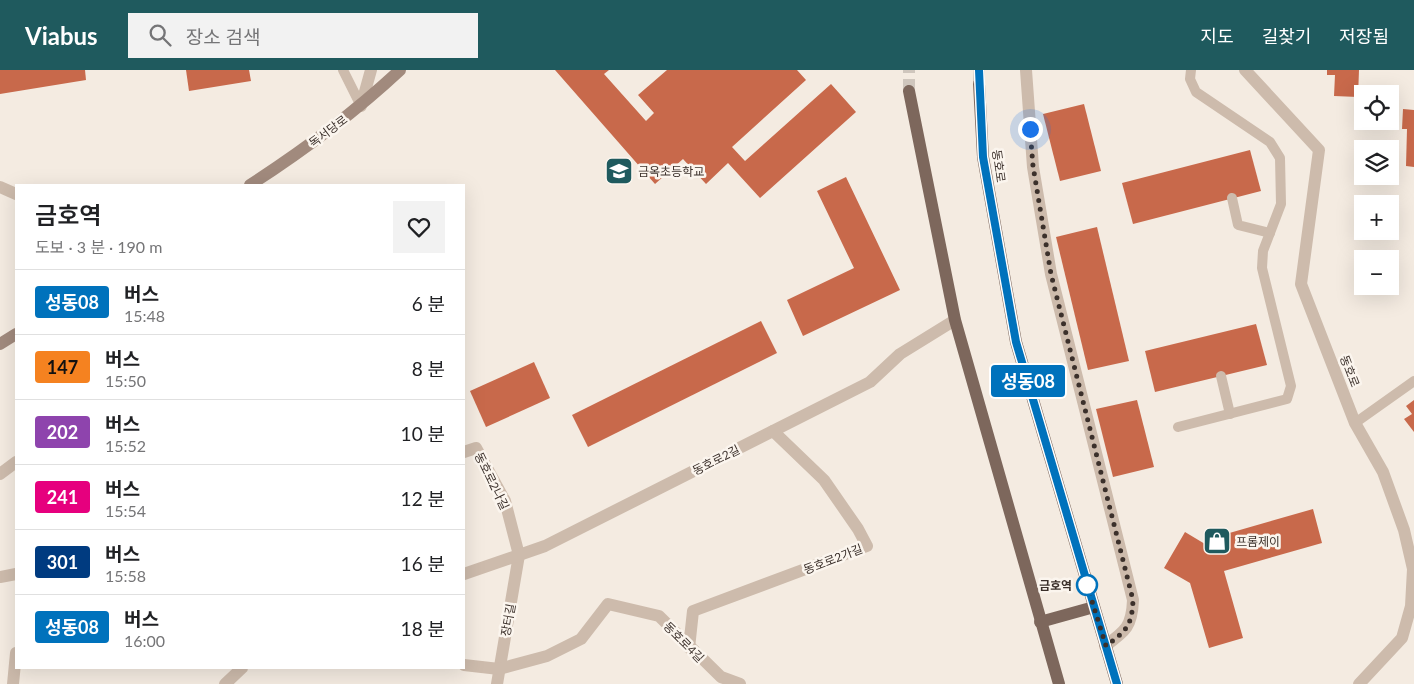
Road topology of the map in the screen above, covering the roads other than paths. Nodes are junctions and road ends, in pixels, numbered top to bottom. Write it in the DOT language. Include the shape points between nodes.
graph roads {
  1 [pos="343,70"];
  2 [pos="371,70"];
  3 [pos="400,70"];
  4 [pos="1191,70"];
  5 [pos="1245,70"];
  6 [pos="1028,71"];
  7 [pos="979,84"];
  8 [pos="909,91"];
  9 [pos="361,106"];
  10 [pos="252,184"];
  11 [pos="0,187"];
  12 [pos="15,194"];
  13 [pos="1232,198"];
  14 [pos="1270,233"];
  15 [pos="955,320"];
  16 [pos="15,335"];
  17 [pos="0,344"];
  18 [pos="1221,376"];
  19 [pos="1414,381"];
  20 [pos="1230,414"];
  21 [pos="1356,423"];
  22 [pos="1178,427"];
  23 [pos="773,431"];
  24 [pos="465,452"];
  25 [pos="15,463"];
  26 [pos="0,474"];
  27 [pos="519,555"];
  28 [pos="15,574"];
  29 [pos="465,574"];
  30 [pos="0,577"];
  31 [pos="1094,607"];
  32 [pos="1040,622"];
  33 [pos="1106,646"];
  34 [pos="689,648"];
  35 [pos="465,665"];
  36 [pos="15,668"];
  37 [pos="241,669"];
  38 [pos="499,669"];
  39 [pos="14,684"];
  40 [pos="225,684"];
  41 [pos="496,684"];
  42 [pos="740,684"];
  43 [pos="1059,684"];
  44 [pos="1117,684"];
  45 [pos="1359,684"];
  1 -- 9 [label="lane"];
  2 -- 9 [label="street"];
  3 -- 9 [label="main road, 독서당로"];
  4 -- 14 [label="lane" via="1190,79 1196,92 1270,142 1280,158 1281,204"];
  5 -- 21 [label="street, 동호로" via="1319,150 1301,284"];
  6 -- 33 [label="street" via="1033,166 1051,274 1133,600 1132,617 1127,628"];
  7 -- 31 [label="main road, 동호로" via="983,157 1016,342"];
  8 -- 15 [label="main road"];
  9 -- 10 [label="main road, 독서당로"];
  11 -- 12 [label="street"];
  13 -- 14 [label="lane" via="1238,225"];
  14 -- 20 [label="lane" via="1263,251 1262,268 1292,386 1287,399"];
  15 -- 23 [label="street, 동호로2길" via="900,354 870,382"];
  15 -- 32 [label="main road"];
  16 -- 17 [label="main road"];
  18 -- 20 [label="lane"];
  19 -- 21 [label="lane"];
  20 -- 22 [label="lane"];
  21 -- 45 [label="street, 동호로" via="1383,472 1404,530 1413,569 1411,606 1402,638"];
  23 -- 27 [label="street, 동호로2길" via="545,546"];
  23 -- 34 [label="street, 동호로2가길" via="824,480 867,546 693,612"];
  24 -- 27 [label="street, 동호로2나길" via="476,448 505,501"];
  25 -- 26 [label="street"];
  27 -- 29 [label="street, 동호로2길"];
  27 -- 38 [label="street, 장터길"];
  28 -- 30 [label="street"];
  31 -- 32 [label="main road"];
  31 -- 33 [label="main road, 동호로"];
  32 -- 43 [label="main road"];
  33 -- 44 [label="main road, 동호로"];
  34 -- 38 [label="street, 동호로4길" via="659,616 608,604 581,639 547,656"];
  34 -- 42 [label="street, 동호로4길" via="721,678"];
  35 -- 38 [label="street"];
  36 -- 39 [label="street"];
  37 -- 40 [label="street"];
  38 -- 41 [label="street, 장터길"];
}
